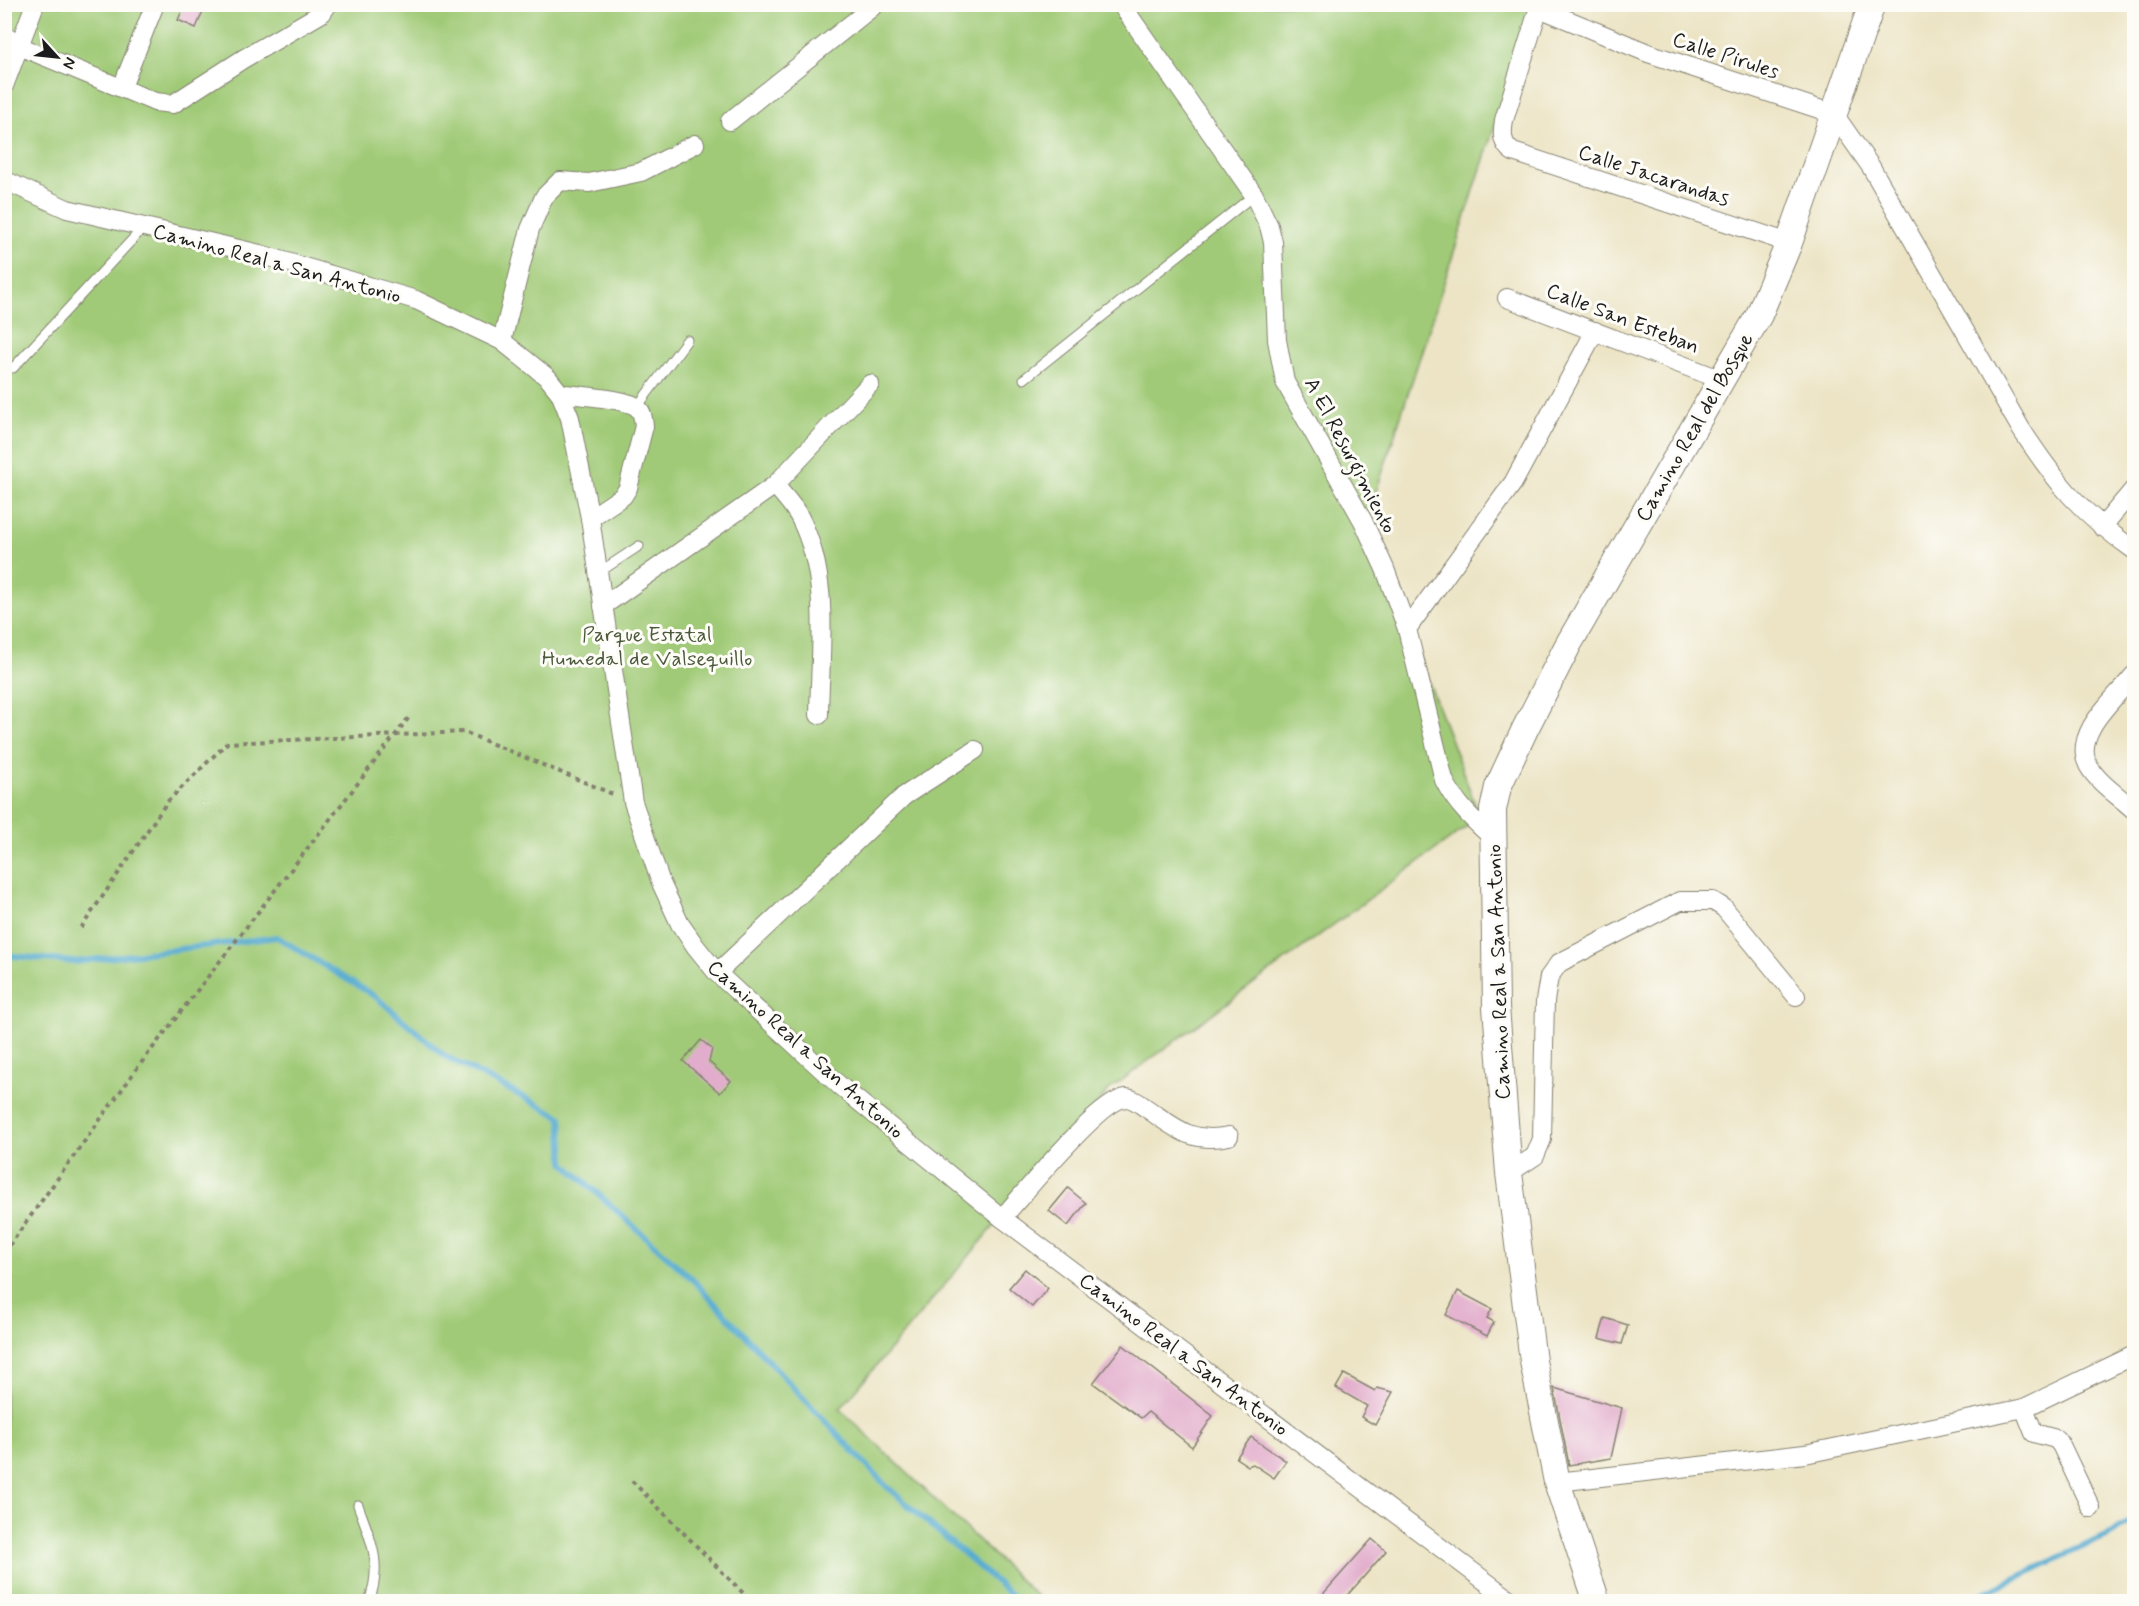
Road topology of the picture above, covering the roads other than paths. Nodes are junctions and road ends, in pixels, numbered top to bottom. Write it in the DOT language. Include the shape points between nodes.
graph roads {
  1 [pos="35,4"];
  2 [pos="155,4"];
  3 [pos="328,4"];
  4 [pos="876,4"];
  5 [pos="1121,4"];
  6 [pos="1872,4"];
  7 [pos="1535,6"];
  8 [pos="4,35"];
  9 [pos="19,46"];
  10 [pos="4,86"];
  11 [pos="122,87"];
  12 [pos="1834,114"];
  13 [pos="730,121"];
  14 [pos="695,144"];
  15 [pos="5,181"];
  16 [pos="1254,195"];
  17 [pos="143,228"];
  18 [pos="1789,243"];
  19 [pos="1507,297"];
  20 [pos="1595,331"];
  21 [pos="687,340"];
  22 [pos="502,341"];
  23 [pos="13,368"];
  24 [pos="1024,379"];
  25 [pos="1722,380"];
  26 [pos="870,384"];
  27 [pos="560,393"];
  28 [pos="637,407"];
  29 [pos="775,484"];
  30 [pos="2134,489"];
  31 [pos="590,518"];
  32 [pos="2102,527"];
  33 [pos="639,546"];
  34 [pos="2134,550"];
  35 [pos="598,573"];
  36 [pos="603,606"];
  37 [pos="1407,629"];
  38 [pos="2134,675"];
  39 [pos="819,715"];
  40 [pos="975,750"];
  41 [pos="2134,810"];
  42 [pos="1492,837"];
  43 [pos="717,973"];
  44 [pos="1796,996"];
  45 [pos="1229,1136"];
  46 [pos="1509,1173"];
  47 [pos="1002,1218"];
  48 [pos="2134,1355"];
  49 [pos="2024,1408"];
  50 [pos="1557,1482"];
  51 [pos="358,1505"];
  52 [pos="2091,1508"];
  53 [pos="369,1602"];
  54 [pos="1513,1602"];
  55 [pos="1597,1602"];
  1 -- 9 [label="street"];
  2 -- 11 [label="street"];
  3 -- 11 [label="street" via="322,13 173,104 154,102"];
  4 -- 13 [label="street"];
  5 -- 16 [label="street, A El Resurgimiento"];
  6 -- 12 [label="street, Camino Real del Bosque"];
  7 -- 12 [label="street, Calle Pirules" via="1648,53"];
  7 -- 18 [label="street, Calle Jacarandas" via="1502,132 1512,153"];
  8 -- 9 [label="street"];
  9 -- 10 [label="street"];
  9 -- 11 [label="street"];
  12 -- 18 [label="street, Camino Real del Bosque"];
  12 -- 32 [label="street" via="1871,167 2021,429 2074,502"];
  14 -- 22 [label="street" via="641,172 590,183 560,181 552,187 530,229"];
  15 -- 17 [label="street, Camino Real a San Antonio" via="66,208"];
  16 -- 24 [label="lane"];
  16 -- 37 [label="street, A El Resurgimiento" via="1273,242 1277,340 1285,382 1363,521"];
  17 -- 22 [label="street, Camino Real a San Antonio" via="260,254 373,286 416,300"];
  17 -- 23 [label="lane"];
  18 -- 25 [label="street, Camino Real del Bosque" via="1759,315"];
  19 -- 20 [label="street, Calle San Esteban"];
  20 -- 25 [label="street, Calle San Esteban"];
  20 -- 37 [label="street" via="1513,483"];
  21 -- 28 [label="lane"];
  22 -- 27 [label="street, Camino Real a San Antonio" via="532,362"];
  25 -- 42 [label="street, Camino Real del Bosque" via="1568,645 1525,729 1498,787"];
  26 -- 29 [label="street"];
  27 -- 28 [label="street"];
  27 -- 31 [label="street, Camino Real a San Antonio" via="570,418"];
  28 -- 31 [label="street" via="644,426 628,488 623,496"];
  29 -- 36 [label="street"];
  29 -- 39 [label="street" via="800,517 818,567"];
  30 -- 32 [label="street"];
  31 -- 35 [label="street, Camino Real a San Antonio"];
  32 -- 34 [label="street"];
  33 -- 35 [label="lane"];
  35 -- 36 [label="street, Camino Real a San Antonio"];
  36 -- 43 [label="street, Camino Real a San Antonio" via="633,802 680,924"];
  37 -- 42 [label="street, A El Resurgimiento" via="1444,780 1451,795"];
  38 -- 41 [label="street" via="2092,726 2084,742 2084,753 2094,772"];
  40 -- 43 [label="street" via="904,795"];
  42 -- 46 [label="street, Camino Real a San Antonio" via="1496,1007"];
  43 -- 47 [label="street, Camino Real a San Antonio" via="840,1086"];
  44 -- 46 [label="street" via="1724,908 1713,901 1680,902 1559,963 1549,976 1545,1001 1542,1139 1535,1156"];
  45 -- 47 [label="street" via="1210,1140 1191,1136 1132,1099 1119,1100 1096,1115"];
  46 -- 50 [label="street, Camino Real a San Antonio" via="1533,1361"];
  47 -- 54 [label="street, Camino Real a San Antonio"];
  48 -- 49 [label="street"];
  49 -- 50 [label="street" via="1805,1454"];
  49 -- 52 [label="street" via="2034,1433 2056,1439 2061,1445"];
  50 -- 55 [label="street, Camino Real a San Antonio"];
  51 -- 53 [label="lane" via="376,1557 377,1572"];
}
